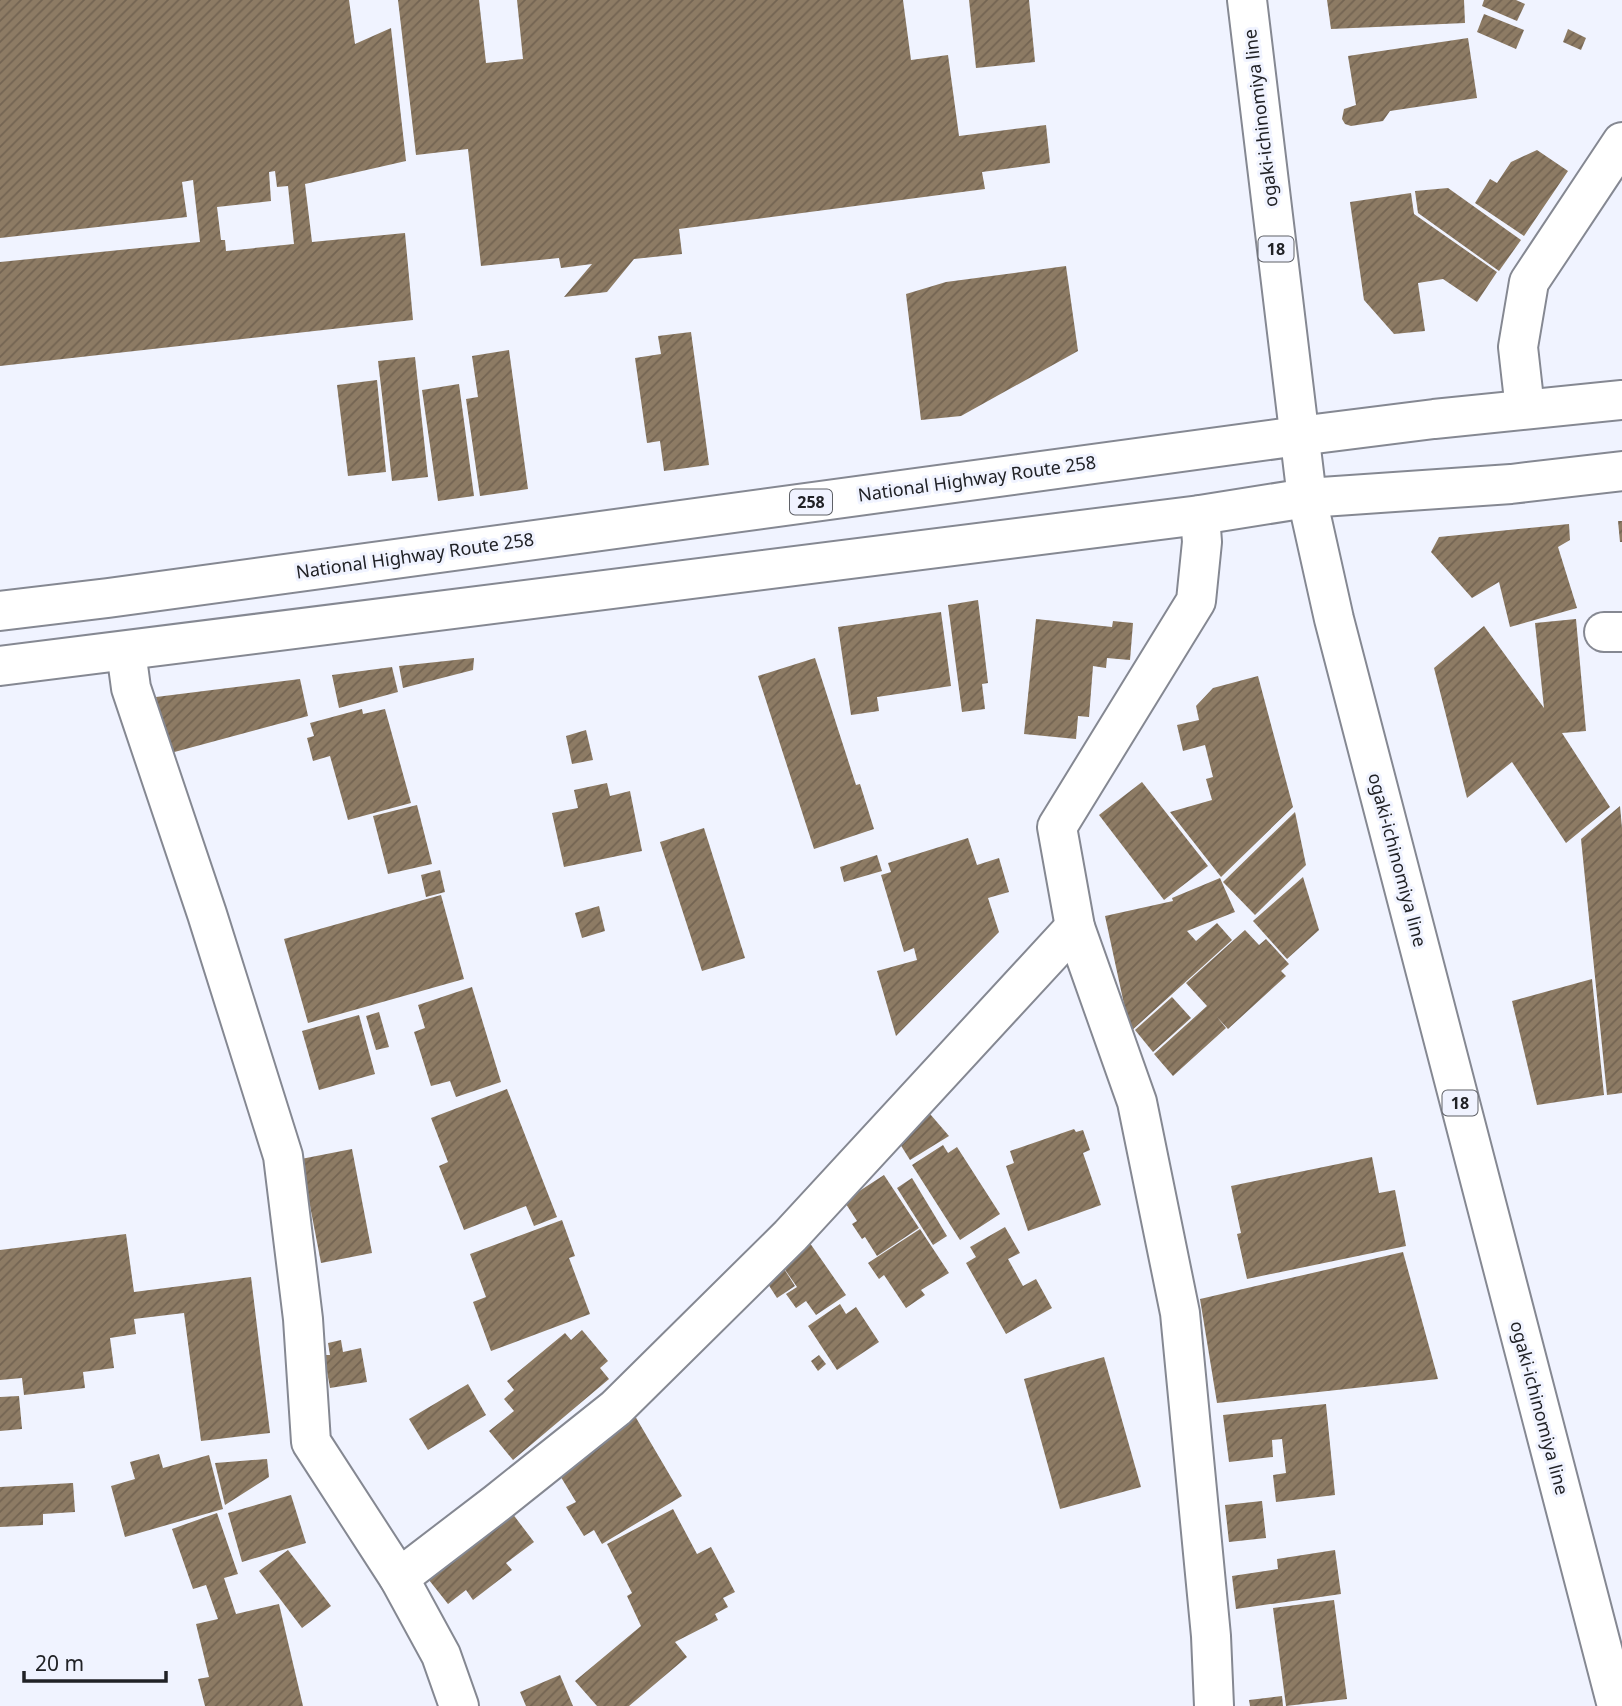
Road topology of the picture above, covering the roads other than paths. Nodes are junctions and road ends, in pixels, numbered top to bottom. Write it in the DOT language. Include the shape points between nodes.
graph roads {
  1 [pos="1247,0"];
  2 [pos="1622,142"];
  3 [pos="1622,400"];
  4 [pos="1525,409"];
  5 [pos="1299,436"];
  6 [pos="1622,471"];
  7 [pos="1307,498"];
  8 [pos="1200,514"];
  9 [pos="0,611"];
  10 [pos="126,651"];
  11 [pos="0,666"];
  12 [pos="1075,927"];
  13 [pos="399,1578"];
  14 [pos="458,1706"];
  15 [pos="1214,1706"];
  16 [pos="1617,1706"];
  1 -- 5 [label="main road, ogaki-ichinomiya line / 18"];
  2 -- 4 [label="main road" via="1529,282 1518,347"];
  3 -- 4 [label="main road, National Highway Route 258 / 258"];
  4 -- 5 [label="main road, National Highway Route 258 / 258"];
  5 -- 7 [label="main road, ogaki-ichinomiya line / 18"];
  5 -- 9 [label="main road, National Highway Route 258 / 258"];
  6 -- 7 [label="main road"];
  7 -- 8 [label="main road"];
  7 -- 16 [label="main road, ogaki-ichinomiya line / 18" via="1334,619"];
  8 -- 10 [label="main road"];
  8 -- 12 [label="main road" via="1196,601 1057,827"];
  10 -- 11 [label="main road"];
  10 -- 13 [label="main road" via="131,688 283,1156 303,1320 311,1442"];
  12 -- 13 [label="main road" via="790,1236 616,1408"];
  12 -- 15 [label="main road" via="1137,1102 1180,1313"];
  13 -- 14 [label="main road" via="441,1655"];
}
